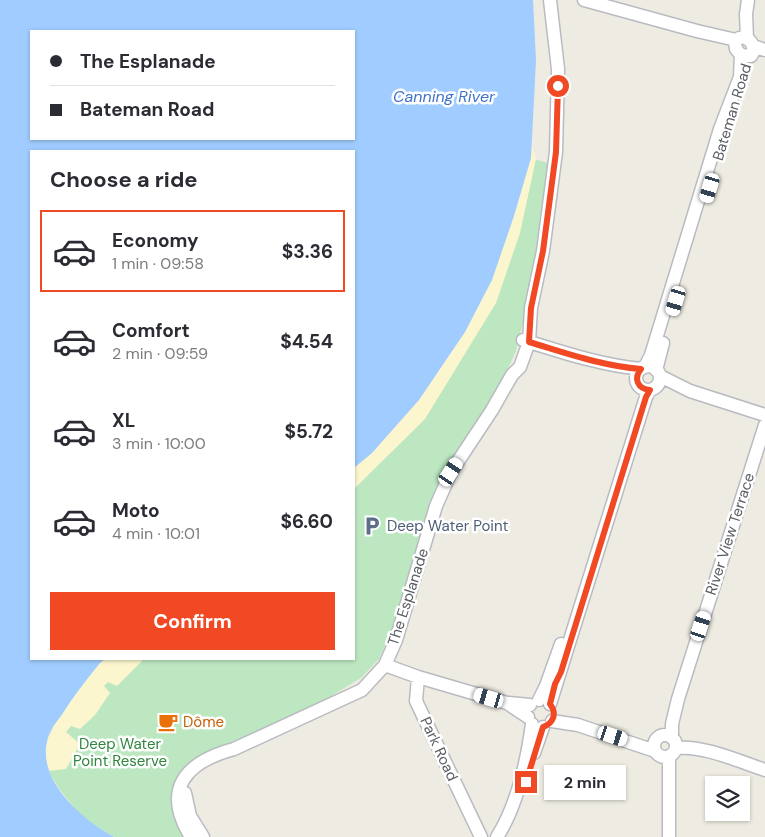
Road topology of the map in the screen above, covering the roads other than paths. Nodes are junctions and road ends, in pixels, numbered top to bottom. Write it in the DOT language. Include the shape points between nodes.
graph roads {
  1 [pos="550,0"];
  2 [pos="558,0"];
  3 [pos="584,0"];
  4 [pos="748,0"];
  5 [pos="554,25"];
  6 [pos="748,48"];
  7 [pos="526,341"];
  8 [pos="648,378"];
  9 [pos="765,415"];
  10 [pos="765,425"];
  11 [pos="385,665"];
  12 [pos="418,677"];
  13 [pos="541,714"];
  14 [pos="665,746"];
  15 [pos="234,749"];
  16 [pos="765,770"];
  17 [pos="471,819"];
  18 [pos="191,837"];
  19 [pos="203,837"];
  20 [pos="481,837"];
  21 [pos="497,837"];
  22 [pos="506,837"];
  23 [pos="669,837"];
  1 -- 5 [label="street, The Esplanade"];
  2 -- 5 [label="street, The Esplanade"];
  3 -- 6 [label="street"];
  4 -- 6 [label="street, Bateman Road"];
  5 -- 7 [label="street, The Esplanade" via="558,69 556,152 543,251"];
  6 -- 8 [label="street, Bateman Road" via="746,73 660,352"];
  7 -- 8 [label="street"];
  7 -- 11 [label="street, The Esplanade" via="520,367 451,472 436,506 396,640"];
  8 -- 9 [label="street"];
  8 -- 13 [label="street, Bateman Road" via="646,397 561,672"];
  10 -- 14 [label="street, River View Terrace"];
  11 -- 12 [label="street"];
  11 -- 15 [label="street, The Esplanade" via="362,690"];
  12 -- 13 [label="street"];
  12 -- 17 [label="street, Park Road" via="416,701"];
  13 -- 14 [label="street" via="630,742"];
  13 -- 21 [label="street, Bateman Road" via="529,742 506,822"];
  13 -- 22 [label="street, Bateman Road" via="516,813"];
  14 -- 16 [label="street" via="688,744"];
  14 -- 23 [label="street"];
  15 -- 18 [label="street, The Esplanade" via="200,762 182,782 177,794 178,803"];
  15 -- 19 [label="street, The Esplanade" via="221,762 196,775 187,788 185,794 190,816"];
  17 -- 20 [label="street, Park Road"];
  17 -- 21 [label="street, Park Road" via="481,831"];
}
